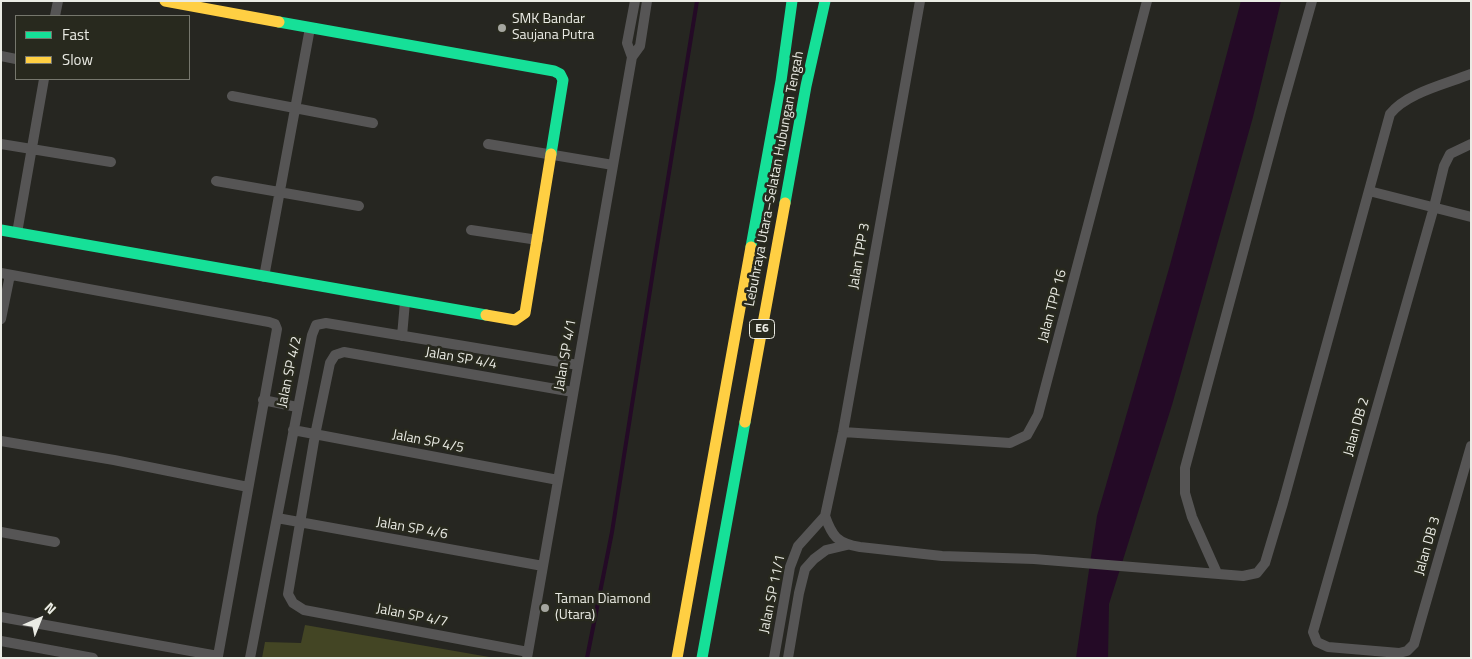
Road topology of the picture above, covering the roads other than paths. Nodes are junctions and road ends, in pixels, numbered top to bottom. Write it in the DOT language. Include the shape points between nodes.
graph roads {
  1 [pos="58,1"];
  2 [pos="165,1"];
  3 [pos="635,1"];
  4 [pos="647,1"];
  5 [pos="792,1"];
  6 [pos="826,1"];
  7 [pos="920,1"];
  8 [pos="1147,1"];
  9 [pos="1312,1"];
  10 [pos="55,15"];
  11 [pos="310,28"];
  12 [pos="1,56"];
  13 [pos="632,57"];
  14 [pos="15,59"];
  15 [pos="1471,74"];
  16 [pos="44,80"];
  17 [pos="232,96"];
  18 [pos="296,108"];
  19 [pos="374,123"];
  20 [pos="1,144"];
  21 [pos="488,144"];
  22 [pos="1471,144"];
  23 [pos="32,149"];
  24 [pos="552,154"];
  25 [pos="111,162"];
  26 [pos="613,165"];
  27 [pos="216,181"];
  28 [pos="1369,190"];
  29 [pos="280,193"];
  30 [pos="359,206"];
  31 [pos="1434,207"];
  32 [pos="1471,217"];
  33 [pos="1,230"];
  34 [pos="471,230"];
  35 [pos="17,233"];
  36 [pos="538,240"];
  37 [pos="5,274"];
  38 [pos="264,277"];
  39 [pos="405,302"];
  40 [pos="1,319"];
  41 [pos="402,336"];
  42 [pos="578,366"];
  43 [pos="573,392"];
  44 [pos="263,400"];
  45 [pos="297,407"];
  46 [pos="293,430"];
  47 [pos="843,432"];
  48 [pos="315,435"];
  49 [pos="1,441"];
  50 [pos="1471,446"];
  51 [pos="558,480"];
  52 [pos="248,487"];
  53 [pos="825,516"];
  54 [pos="277,518"];
  55 [pos="300,522"];
  56 [pos="1,532"];
  57 [pos="55,542"];
  58 [pos="847,545"];
  59 [pos="543,566"];
  60 [pos="1217,573"];
  61 [pos="1,617"];
  62 [pos="1,641"];
  63 [pos="1407,651"];
  64 [pos="527,655"];
  65 [pos="218,657"];
  66 [pos="93,658"];
  67 [pos="250,658"];
  68 [pos="677,658"];
  69 [pos="702,658"];
  70 [pos="774,658"];
  71 [pos="788,658"];
  1 -- 10 [label="street"];
  2 -- 11 [label="main road"];
  3 -- 13 [label="street, Jalan SP 4/1" via="627,44"];
  4 -- 13 [label="street, Jalan SP 4/1" via="640,46"];
  5 -- 68 [label="main road, Lebuhraya Utara–Selatan Hubungan Tengah / E6" via="781,81"];
  6 -- 69 [label="main road, Lebuhraya Utara–Selatan Hubungan Tengah / E6" via="806,86"];
  7 -- 47 [label="street, Jalan TPP 3"];
  8 -- 47 [label="street, Jalan TPP 16" via="1038,415 1027,435 1010,443"];
  9 -- 60 [label="street" via="1185,468 1185,493 1192,517"];
  11 -- 18 [label="street"];
  11 -- 24 [label="main road" via="560,74 563,80"];
  12 -- 14 [label="street"];
  13 -- 26 [label="street, Jalan SP 4/1"];
  15 -- 28 [label="street" via="1408,98 1396,106 1390,114"];
  16 -- 23 [label="street"];
  17 -- 18 [label="street"];
  18 -- 19 [label="street"];
  18 -- 29 [label="street"];
  20 -- 23 [label="street"];
  21 -- 24 [label="street"];
  22 -- 31 [label="street, Jalan DB 2" via="1450,154"];
  23 -- 25 [label="street"];
  23 -- 35 [label="street"];
  24 -- 26 [label="street"];
  24 -- 36 [label="main road"];
  26 -- 42 [label="street, Jalan SP 4/1"];
  27 -- 29 [label="street"];
  28 -- 31 [label="street"];
  28 -- 60 [label="street" via="1265,563 1257,573 1243,576"];
  29 -- 30 [label="street"];
  29 -- 38 [label="street"];
  31 -- 32 [label="street"];
  31 -- 63 [label="street, Jalan DB 2" via="1313,632 1317,642 1328,647"];
  33 -- 35 [label="main road"];
  34 -- 36 [label="street"];
  35 -- 38 [label="main road"];
  36 -- 39 [label="main road" via="525,313 521,318 515,320"];
  37 -- 40 [label="street"];
  37 -- 44 [label="street" via="275,324 277,329"];
  38 -- 39 [label="main road"];
  39 -- 41 [label="street"];
  41 -- 42 [label="street, Jalan SP 4/2"];
  41 -- 45 [label="street, Jalan SP 4/2" via="326,323 316,326"];
  42 -- 43 [label="street, Jalan SP 4/1"];
  43 -- 48 [label="street, Jalan SP 4/4" via="344,352 334,355 330,363"];
  43 -- 51 [label="street, Jalan SP 4/1"];
  44 -- 45 [label="street"];
  44 -- 52 [label="street"];
  45 -- 46 [label="street, Jalan SP 4/2"];
  46 -- 48 [label="street, Jalan SP 4/5"];
  46 -- 54 [label="street, Jalan SP 4/2"];
  47 -- 53 [label="street, Jalan TPP 3"];
  48 -- 51 [label="street, Jalan SP 4/5"];
  48 -- 55 [label="street"];
  49 -- 52 [label="street"];
  50 -- 63 [label="street, Jalan DB 3" via="1414,644"];
  51 -- 59 [label="street, Jalan SP 4/1"];
  52 -- 65 [label="street"];
  53 -- 58 [label="street" via="832,534"];
  53 -- 70 [label="street, Jalan SP 11/1" via="798,546 790,567"];
  54 -- 55 [label="street, Jalan SP 4/6"];
  54 -- 67 [label="street, Jalan SP 4/2"];
  55 -- 59 [label="street, Jalan SP 4/6"];
  55 -- 64 [label="street, Jalan SP 4/7" via="288,594 293,603 304,610"];
  56 -- 57 [label="street"];
  58 -- 60 [label="street" via="942,556 1034,558"];
  58 -- 71 [label="street, Jalan SP 11/1" via="826,550 805,569"];
  59 -- 64 [label="street, Jalan SP 4/1"];
  61 -- 65 [label="street"];
  62 -- 66 [label="street"];
}
